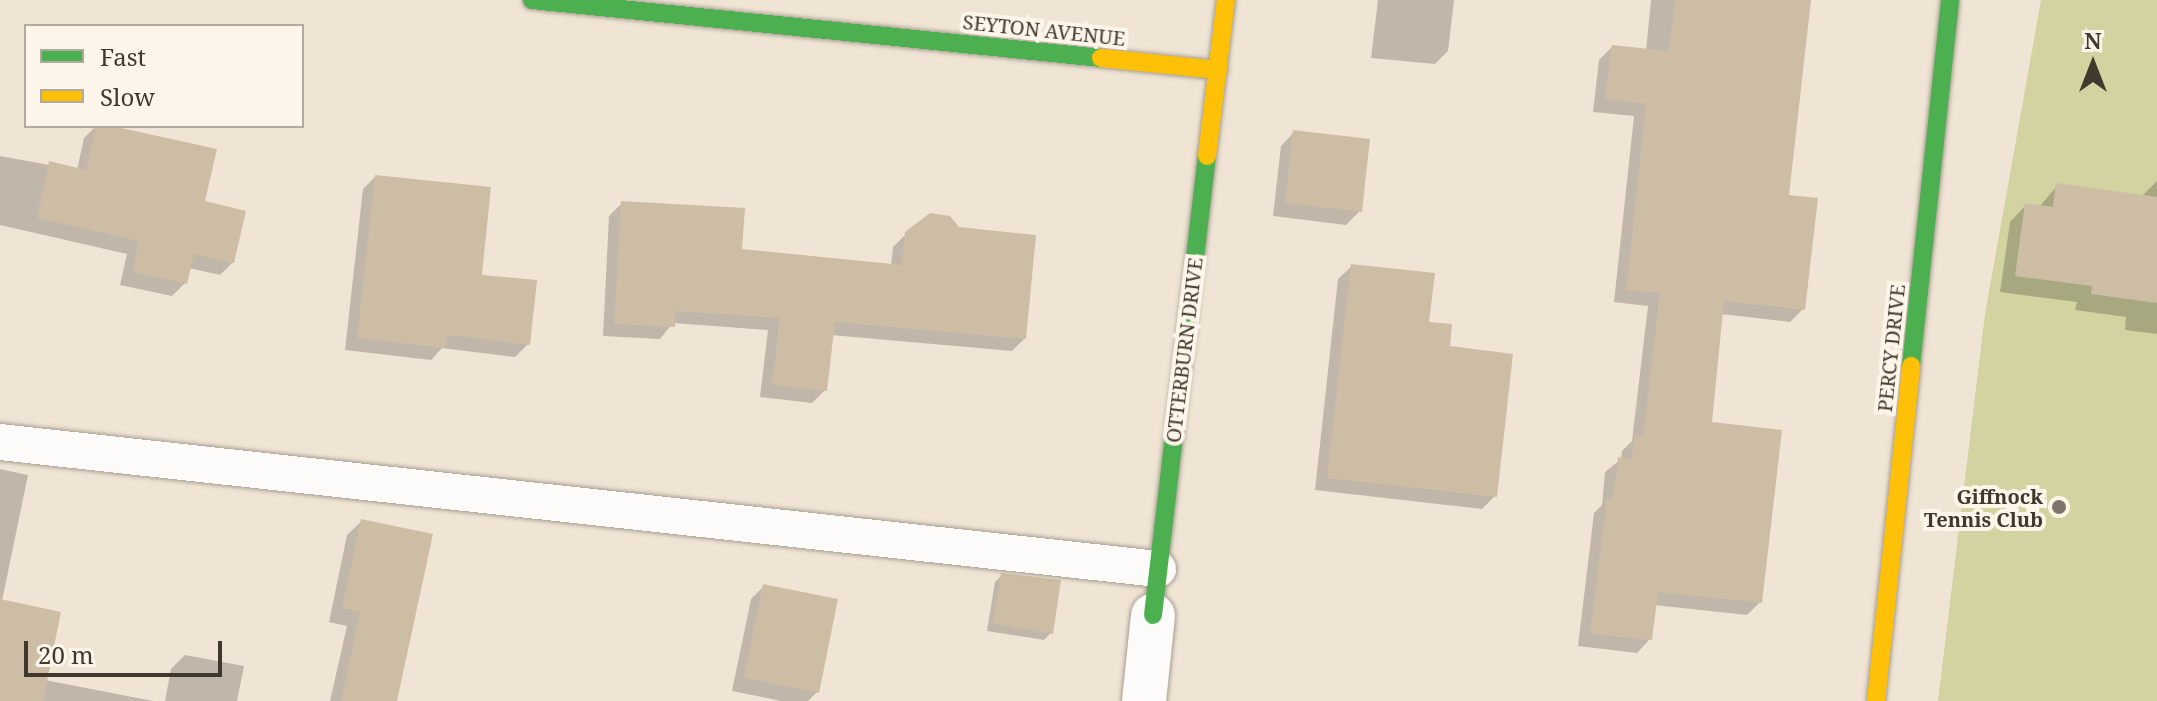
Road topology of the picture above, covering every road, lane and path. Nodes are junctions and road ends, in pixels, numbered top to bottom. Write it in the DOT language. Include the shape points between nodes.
graph roads {
  1 [pos="532,0"];
  2 [pos="1226,0"];
  3 [pos="1950,0"];
  4 [pos="1218,70"];
  5 [pos="0,442"];
  6 [pos="1158,569"];
  7 [pos="1153,615"];
  8 [pos="1144,701"];
  9 [pos="1876,701"];
  1 -- 4 [label="street, SEYTON AVENUE"];
  2 -- 4 [label="street, OTTERBURN DRIVE"];
  3 -- 9 [label="street, PERCY DRIVE"];
  4 -- 6 [label="street, OTTERBURN DRIVE"];
  5 -- 6 [label="lane"];
  6 -- 7 [label="street, OTTERBURN DRIVE"];
  7 -- 8 [label="street, OTTERBURN DRIVE"];
}
